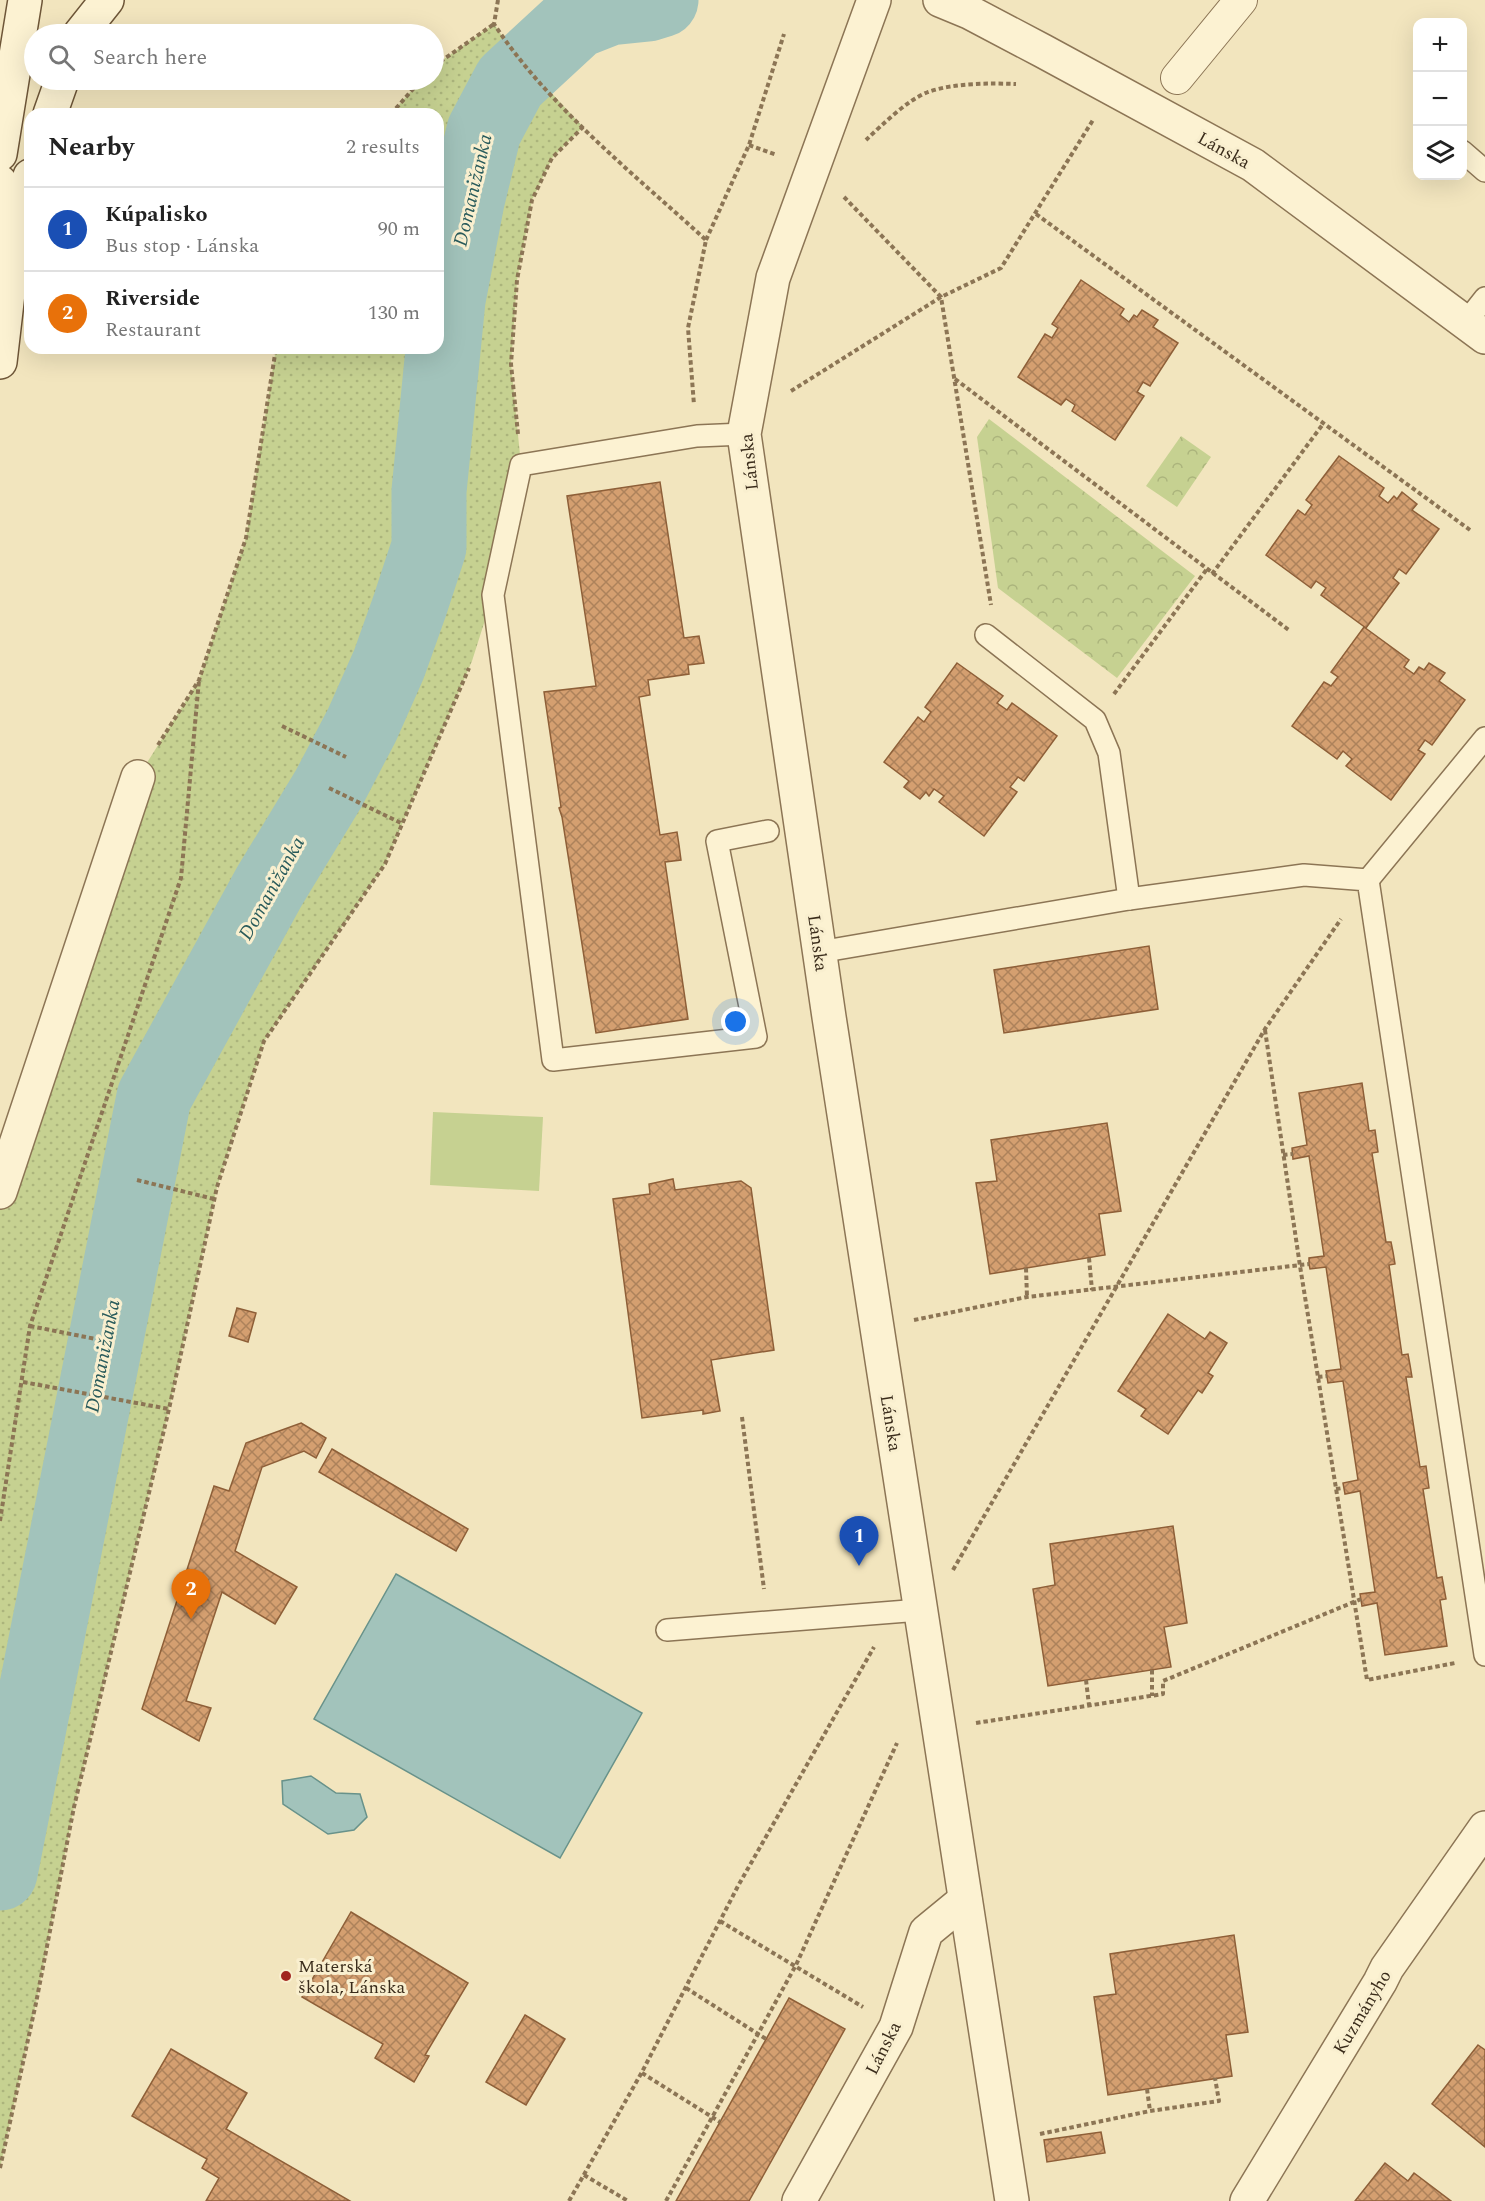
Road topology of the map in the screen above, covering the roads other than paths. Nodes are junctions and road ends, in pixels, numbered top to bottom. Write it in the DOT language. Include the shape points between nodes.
graph roads {
  1 [pos="107,0"];
  2 [pos="874,0"];
  3 [pos="940,0"];
  4 [pos="1241,0"];
  5 [pos="23,14"];
  6 [pos="88,24"];
  7 [pos="1177,78"];
  8 [pos="58,90"];
  9 [pos="52,108"];
  10 [pos="0,154"];
  11 [pos="1467,155"];
  12 [pos="1485,171"];
  13 [pos="0,182"];
  14 [pos="24,194"];
  15 [pos="17,216"];
  16 [pos="1479,319"];
  17 [pos="0,362"];
  18 [pos="744,434"];
  19 [pos="986,635"];
  20 [pos="1485,738"];
  21 [pos="138,777"];
  22 [pos="768,831"];
  23 [pos="1368,880"];
  24 [pos="1129,899"];
  25 [pos="819,952"];
  26 [pos="0,1192"];
  27 [pos="920,1610"];
  28 [pos="667,1630"];
  29 [pos="1485,1655"];
  30 [pos="1485,1828"];
  31 [pos="965,1900"];
  32 [pos="799,2201"];
  33 [pos="1012,2201"];
  34 [pos="1247,2201"];
  1 -- 6 [label="street"];
  2 -- 18 [label="street, Lánska" via="773,278"];
  3 -- 16 [label="street, Lánska" via="1025,41 1253,165"];
  4 -- 7 [label="street"];
  5 -- 10 [label="street"];
  8 -- 9 [label="street"];
  11 -- 12 [label="lane"];
  13 -- 15 [label="street"];
  14 -- 15 [label="street"];
  15 -- 17 [label="street"];
  18 -- 22 [label="lane" via="697,436 521,465 493,595 554,1060 756,1037 717,841"];
  18 -- 25 [label="street, Lánska"];
  19 -- 24 [label="lane" via="1095,720 1109,753"];
  20 -- 23 [label="lane"];
  21 -- 26 [label="street"];
  23 -- 24 [label="lane" via="1304,875"];
  23 -- 29 [label="lane"];
  24 -- 25 [label="lane"];
  25 -- 27 [label="street, Lánska"];
  27 -- 28 [label="lane"];
  27 -- 31 [label="street, Lánska"];
  30 -- 34 [label="street, Kuzmányho" via="1387,1968"];
  31 -- 32 [label="street, Lánska" via="926,1932 896,2027"];
  31 -- 33 [label="street, Lánska"];
}
